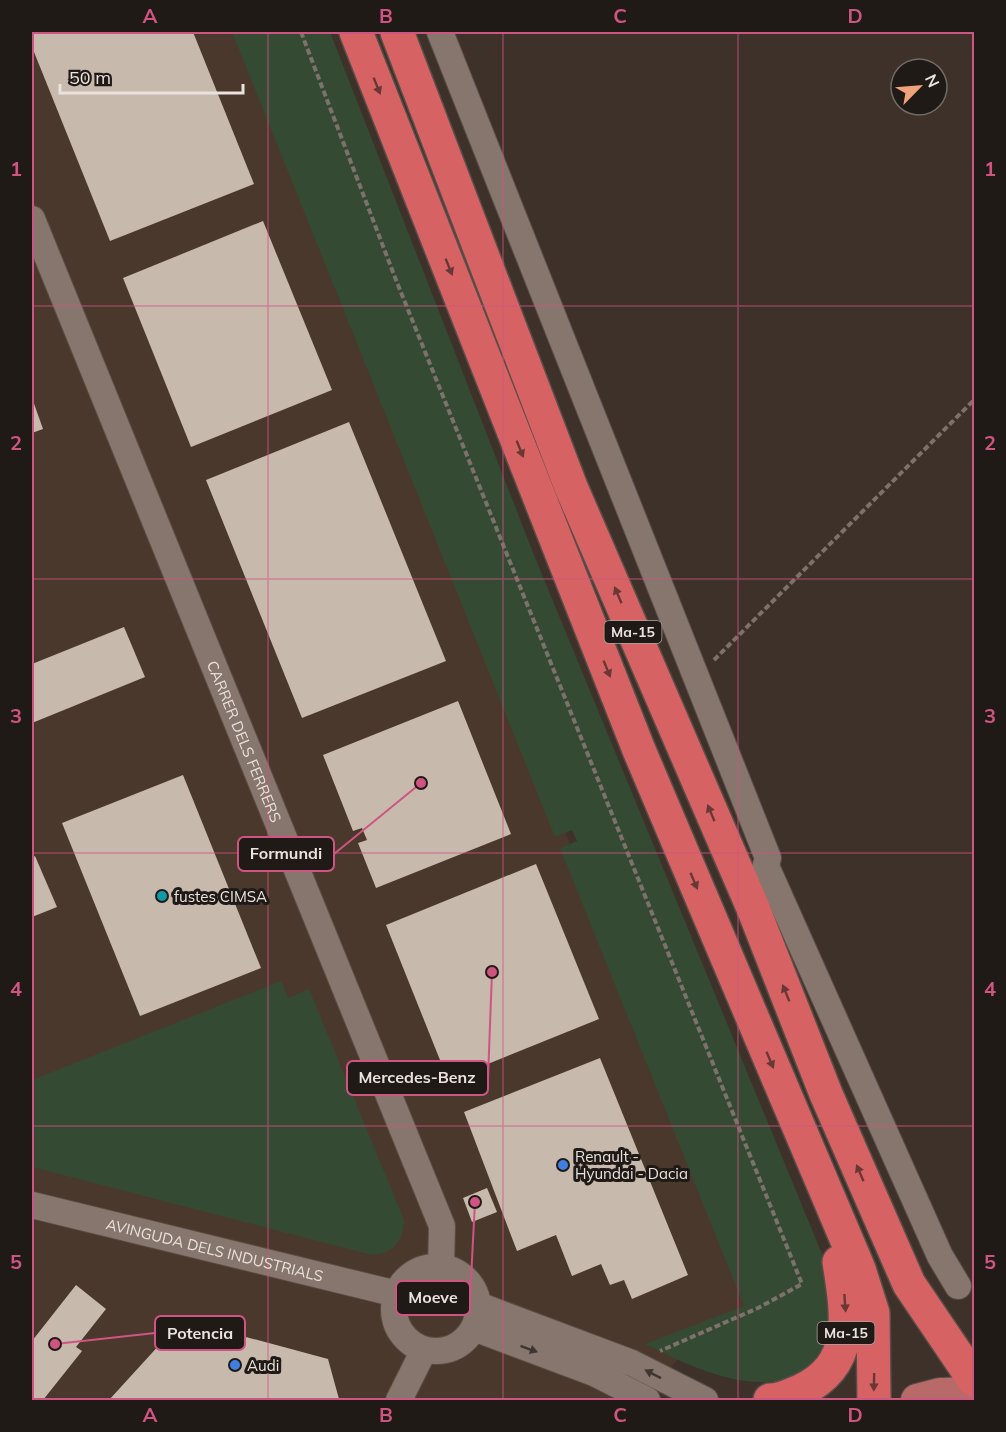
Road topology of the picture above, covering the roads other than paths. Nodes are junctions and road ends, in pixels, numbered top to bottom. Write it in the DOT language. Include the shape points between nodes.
graph roads {
  1 [pos="356,32"];
  2 [pos="397,32"];
  3 [pos="440,32"];
  4 [pos="32,219"];
  5 [pos="765,866"];
  6 [pos="753,908"];
  7 [pos="32,1205"];
  8 [pos="840,1225"];
  9 [pos="884,1227"];
  10 [pos="441,1268"];
  11 [pos="958,1286"];
  12 [pos="397,1294"];
  13 [pos="476,1316"];
  14 [pos="975,1349"];
  15 [pos="424,1350"];
  16 [pos="975,1380"];
  17 [pos="975,1393"];
  18 [pos="399,1401"];
  19 [pos="647,1401"];
  20 [pos="705,1401"];
  21 [pos="770,1401"];
  22 [pos="874,1401"];
  23 [pos="917,1401"];
  1 -- 8 [label="highway, Ma-15, one-way" via="639,750"];
  6 -- 2 [label="highway, Ma-15, one-way" via="571,487"];
  3 -- 5 [label="street" via="768,858"];
  4 -- 10 [label="street, CARRER DELS FERRERS" via="442,1226"];
  5 -- 6 [label="street"];
  5 -- 11 [label="street" via="940,1256"];
  9 -- 6 [label="highway, Ma-15, one-way" via="826,1094"];
  7 -- 12 [label="street, AVINGUDA DELS INDUSTRIALS"];
  8 -- 21 [label="highway, Ma-15, one-way" via="839,1263 846,1303 846,1337 833,1365 813,1385"];
  8 -- 22 [label="highway, Ma-15, one-way" via="873,1313"];
  9 -- 14 [label="highway, Ma-15"];
  9 -- 16 [label="highway, Ma-15" via="909,1284"];
  10 -- 12 [label="street" via="414,1273"];
  10 -- 13 [label="street" via="466,1280 474,1291"];
  12 -- 15 [label="street" via="396,1322 412,1344"];
  13 -- 15 [label="street" via="465,1340 453,1348 439,1352"];
  13 -- 19 [label="street, one-way"];
  20 -- 13 [label="street, one-way" via="632,1363"];
  15 -- 18 [label="street"];
  17 -- 23 [label="main road" via="940,1394"];
}
